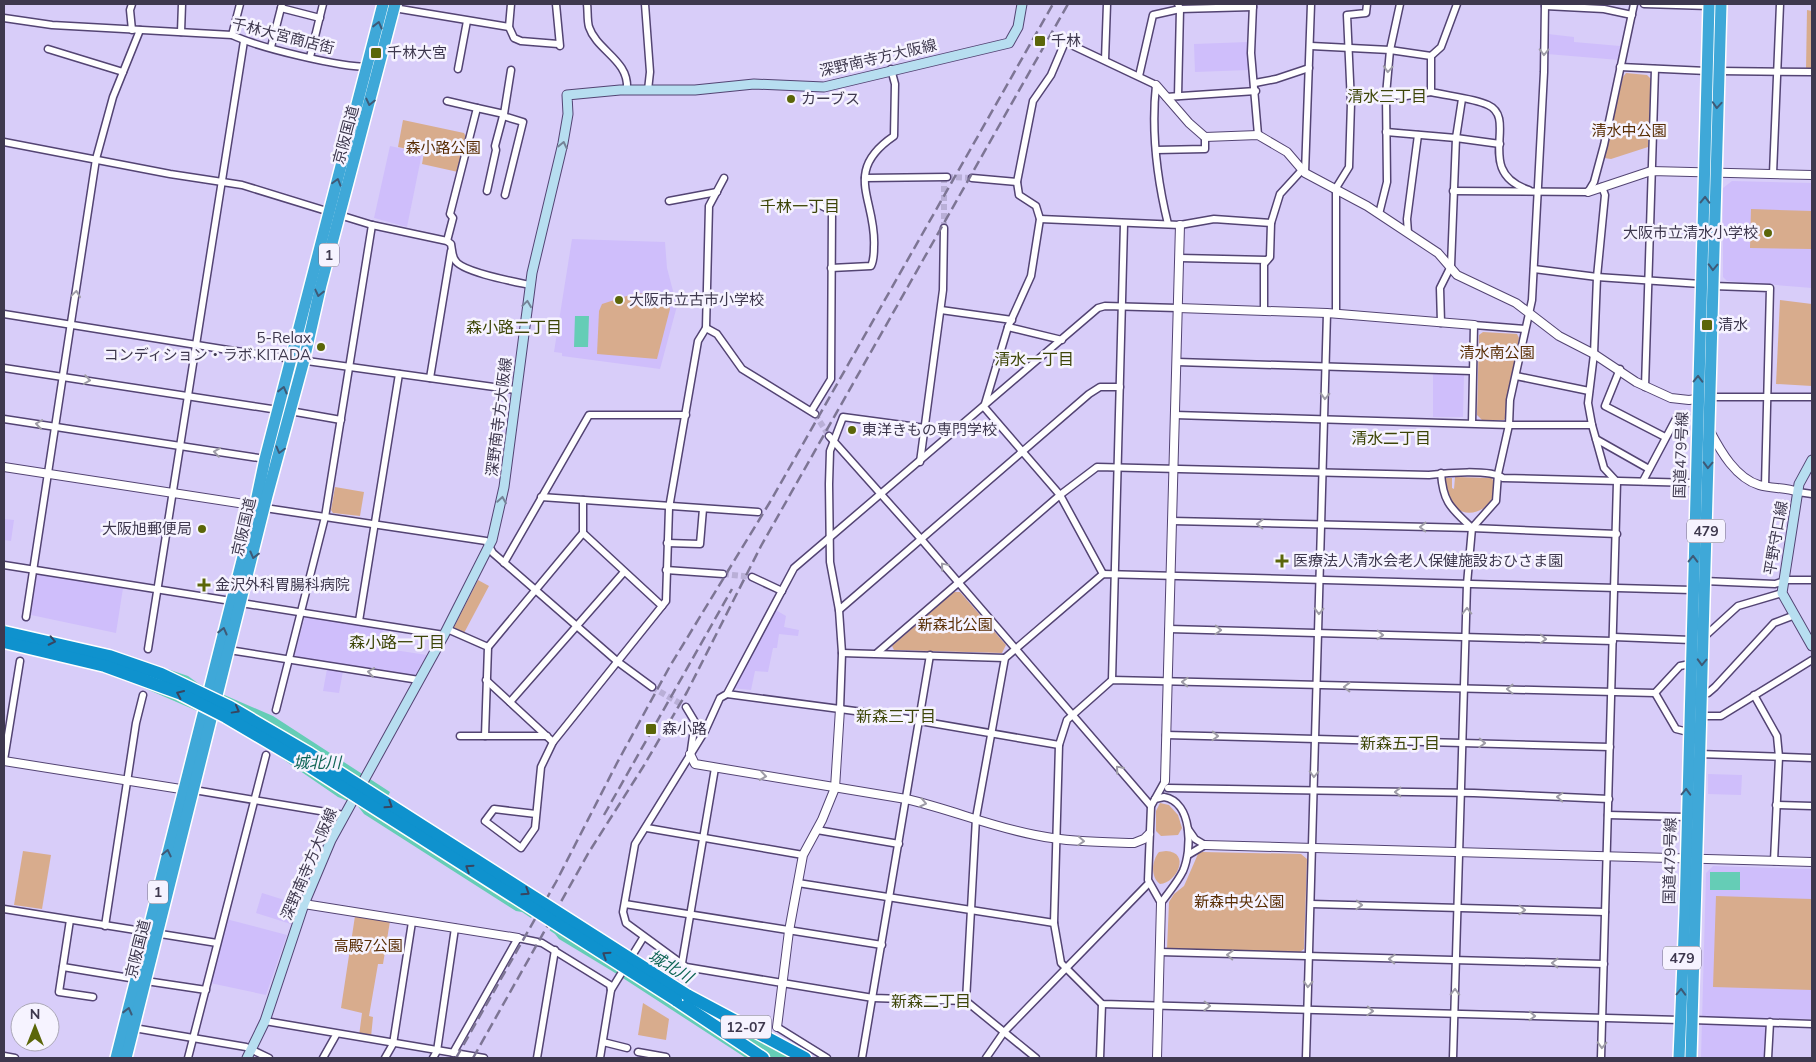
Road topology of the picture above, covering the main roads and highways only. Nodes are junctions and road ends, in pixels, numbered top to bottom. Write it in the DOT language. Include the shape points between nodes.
graph roads {
  1 [pos="1022,4"];
  2 [pos="1721,4"];
  3 [pos="391,5"];
  4 [pos="1709,5"];
  5 [pos="1713,70"];
  6 [pos="1710,172"];
  7 [pos="334,213"];
  8 [pos="1703,398"];
  9 [pos="1812,460"];
  10 [pos="260,507"];
  11 [pos="236,602"];
  12 [pos="4,632"];
  13 [pos="1808,635"];
  14 [pos="4,642"];
  15 [pos="1812,646"];
  16 [pos="216,680"];
  17 [pos="1691,858"];
  18 [pos="141,980"];
  19 [pos="251,1055"];
  20 [pos="116,1058"];
  21 [pos="126,1058"];
  22 [pos="763,1058"];
  23 [pos="805,1058"];
  24 [pos="1679,1058"];
  25 [pos="1691,1058"];
  19 -- 1 [label="main road, 深野南寺方大阪線, one-way, bridge" via="304,904 331,840 490,547 500,512 530,285 563,143 568,99 627,89 695,90 754,84 824,87 1009,43 1018,27"];
  2 -- 5 [label="highway, 国道479号線 / 479"];
  3 -- 7 [label="highway, 京阪国道 / 1"];
  4 -- 5 [label="highway, 国道479号線 / 479"];
  5 -- 6 [label="highway, 国道479号線 / 479"];
  8 -- 6 [label="highway, 国道479号線 / 479, one-way" via="1701,284"];
  6 -- 8 [label="highway, 国道479号線 / 479, one-way" via="1713,286"];
  7 -- 10 [label="highway, 京阪国道 / 1, one-way" via="304,360"];
  10 -- 7 [label="highway, 京阪国道 / 1, one-way" via="265,459"];
  17 -- 8 [label="highway, 国道479号線 / 479, one-way" via="1686,817 1688,732 1695,483"];
  8 -- 17 [label="highway, 国道479号線 / 479, one-way" via="1709,430 1699,754"];
  9 -- 13 [label="main road, 平野守口線" via="1799,484 1782,582 1782,593"];
  10 -- 11 [label="highway, 京阪国道 / 1"];
  16 -- 11 [label="highway, 京阪国道 / 1, one-way"];
  11 -- 16 [label="highway, 京阪国道 / 1" via="229,650"];
  12 -- 23 [label="highway, 12-07, one-way, bridge" via="109,656 168,677 230,707 310,754 687,995"];
  13 -- 15 [label="main road, 平野守口線"];
  22 -- 14 [label="highway, one-way, bridge" via="304,763 206,706 105,666"];
  16 -- 18 [label="highway, 京阪国道 / 1, bridge"];
  24 -- 17 [label="highway, 国道479号線 / 479, one-way"];
  17 -- 25 [label="highway, 国道479号線 / 479"];
  20 -- 18 [label="highway, 京阪国道 / 1, one-way"];
  18 -- 21 [label="highway, 京阪国道 / 1"];
}
